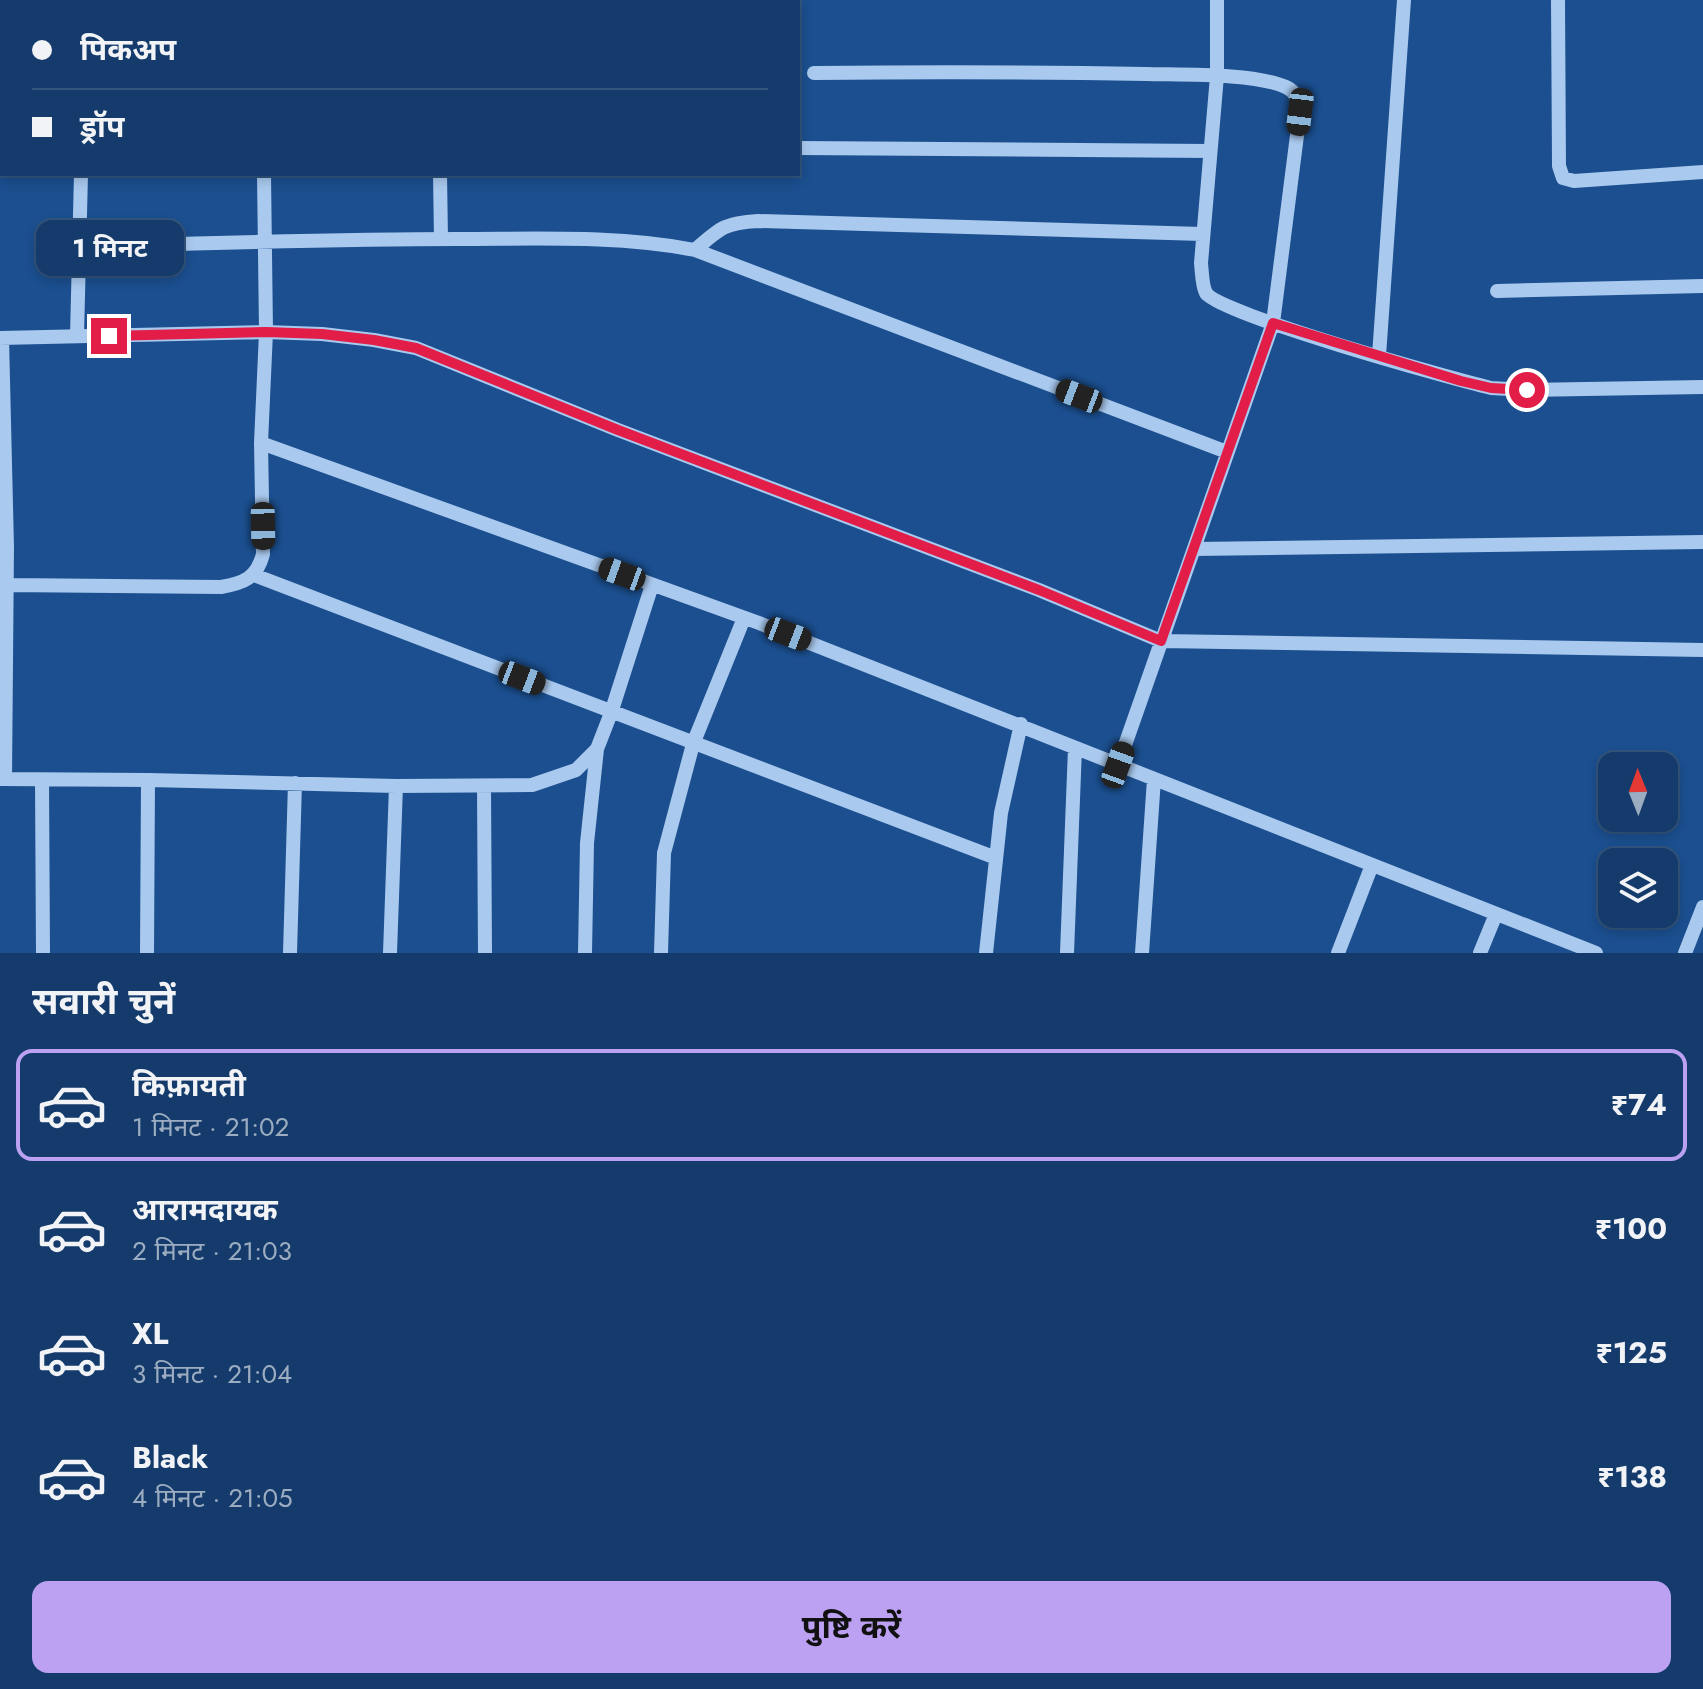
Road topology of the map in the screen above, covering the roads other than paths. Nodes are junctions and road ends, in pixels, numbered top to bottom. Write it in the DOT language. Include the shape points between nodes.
graph roads {
  1 [pos="1217,0"];
  2 [pos="1404,0"];
  3 [pos="1558,0"];
  4 [pos="814,73"];
  5 [pos="1217,76"];
  6 [pos="800,148"];
  7 [pos="1210,151"];
  8 [pos="1703,172"];
  9 [pos="81,176"];
  10 [pos="264,176"];
  11 [pos="440,176"];
  12 [pos="1202,234"];
  13 [pos="441,239"];
  14 [pos="264,241"];
  15 [pos="81,247"];
  16 [pos="695,250"];
  17 [pos="1703,286"];
  18 [pos="1497,291"];
  19 [pos="1273,323"];
  20 [pos="266,332"];
  21 [pos="77,336"];
  22 [pos="1,338"];
  23 [pos="1379,356"];
  24 [pos="1703,387"];
  25 [pos="261,443"];
  26 [pos="1227,452"];
  27 [pos="1703,542"];
  28 [pos="1194,549"];
  29 [pos="254,575"];
  30 [pos="7,585"];
  31 [pos="652,585"];
  32 [pos="744,618"];
  33 [pos="1161,641"];
  34 [pos="1703,650"];
  35 [pos="611,713"];
  36 [pos="1021,724"];
  37 [pos="693,744"];
  38 [pos="1075,748"];
  39 [pos="597,749"];
  40 [pos="1118,765"];
  41 [pos="2,779"];
  42 [pos="1154,779"];
  43 [pos="42,780"];
  44 [pos="148,780"];
  45 [pos="295,783"];
  46 [pos="396,786"];
  47 [pos="484,786"];
  48 [pos="996,858"];
  49 [pos="1372,865"];
  50 [pos="1703,907"];
  51 [pos="1496,914"];
  52 [pos="1557,946"];
  53 [pos="43,953"];
  54 [pos="147,953"];
  55 [pos="290,953"];
  56 [pos="390,953"];
  57 [pos="485,953"];
  58 [pos="585,953"];
  59 [pos="661,953"];
  60 [pos="986,953"];
  61 [pos="1067,953"];
  62 [pos="1142,953"];
  63 [pos="1338,953"];
  64 [pos="1480,953"];
  65 [pos="1596,953"];
  66 [pos="1685,953"];
  1 -- 5 [label="street"];
  2 -- 23 [label="street"];
  3 -- 8 [label="street" via="1563,178"];
  4 -- 5 [label="street"];
  5 -- 7 [label="street"];
  5 -- 19 [label="street" via="1272,82 1297,96 1300,112"];
  6 -- 7 [label="street"];
  7 -- 12 [label="street"];
  9 -- 15 [label="street"];
  10 -- 14 [label="street"];
  11 -- 13 [label="street"];
  12 -- 16 [label="street" via="758,221 732,222"];
  12 -- 19 [label="street" via="1205,292 1226,307"];
  13 -- 14 [label="street"];
  13 -- 16 [label="street" via="568,239"];
  14 -- 15 [label="street"];
  14 -- 20 [label="street"];
  15 -- 21 [label="street"];
  16 -- 26 [label="street"];
  17 -- 18 [label="street"];
  19 -- 23 [label="street"];
  19 -- 26 [label="street"];
  20 -- 21 [label="street"];
  20 -- 25 [label="street"];
  20 -- 33 [label="street" via="335,335 416,348"];
  21 -- 22 [label="street"];
  22 -- 30 [label="street"];
  23 -- 24 [label="street" via="1491,388"];
  25 -- 29 [label="street" via="263,554"];
  25 -- 31 [label="street"];
  26 -- 28 [label="street"];
  27 -- 28 [label="street"];
  28 -- 33 [label="street"];
  29 -- 30 [label="street" via="221,587"];
  29 -- 35 [label="street"];
  30 -- 41 [label="street"];
  31 -- 32 [label="street"];
  31 -- 35 [label="street"];
  32 -- 36 [label="street"];
  32 -- 37 [label="street"];
  33 -- 34 [label="street"];
  33 -- 40 [label="street"];
  35 -- 37 [label="street"];
  35 -- 39 [label="street"];
  36 -- 38 [label="street"];
  36 -- 48 [label="street"];
  37 -- 48 [label="street"];
  37 -- 59 [label="street" via="664,853"];
  38 -- 40 [label="street"];
  38 -- 61 [label="street"];
  39 -- 47 [label="street" via="576,770 532,785"];
  39 -- 58 [label="street" via="587,843"];
  40 -- 42 [label="street"];
  41 -- 43 [label="street"];
  42 -- 49 [label="street"];
  42 -- 62 [label="street"];
  43 -- 44 [label="street"];
  43 -- 53 [label="street"];
  44 -- 45 [label="street"];
  44 -- 54 [label="street"];
  45 -- 46 [label="street"];
  45 -- 55 [label="street"];
  46 -- 47 [label="street"];
  46 -- 56 [label="street"];
  47 -- 57 [label="street"];
  48 -- 60 [label="street"];
  49 -- 51 [label="street"];
  49 -- 63 [label="street"];
  50 -- 66 [label="street"];
  51 -- 52 [label="street"];
  51 -- 64 [label="street"];
  52 -- 65 [label="street"];
}
